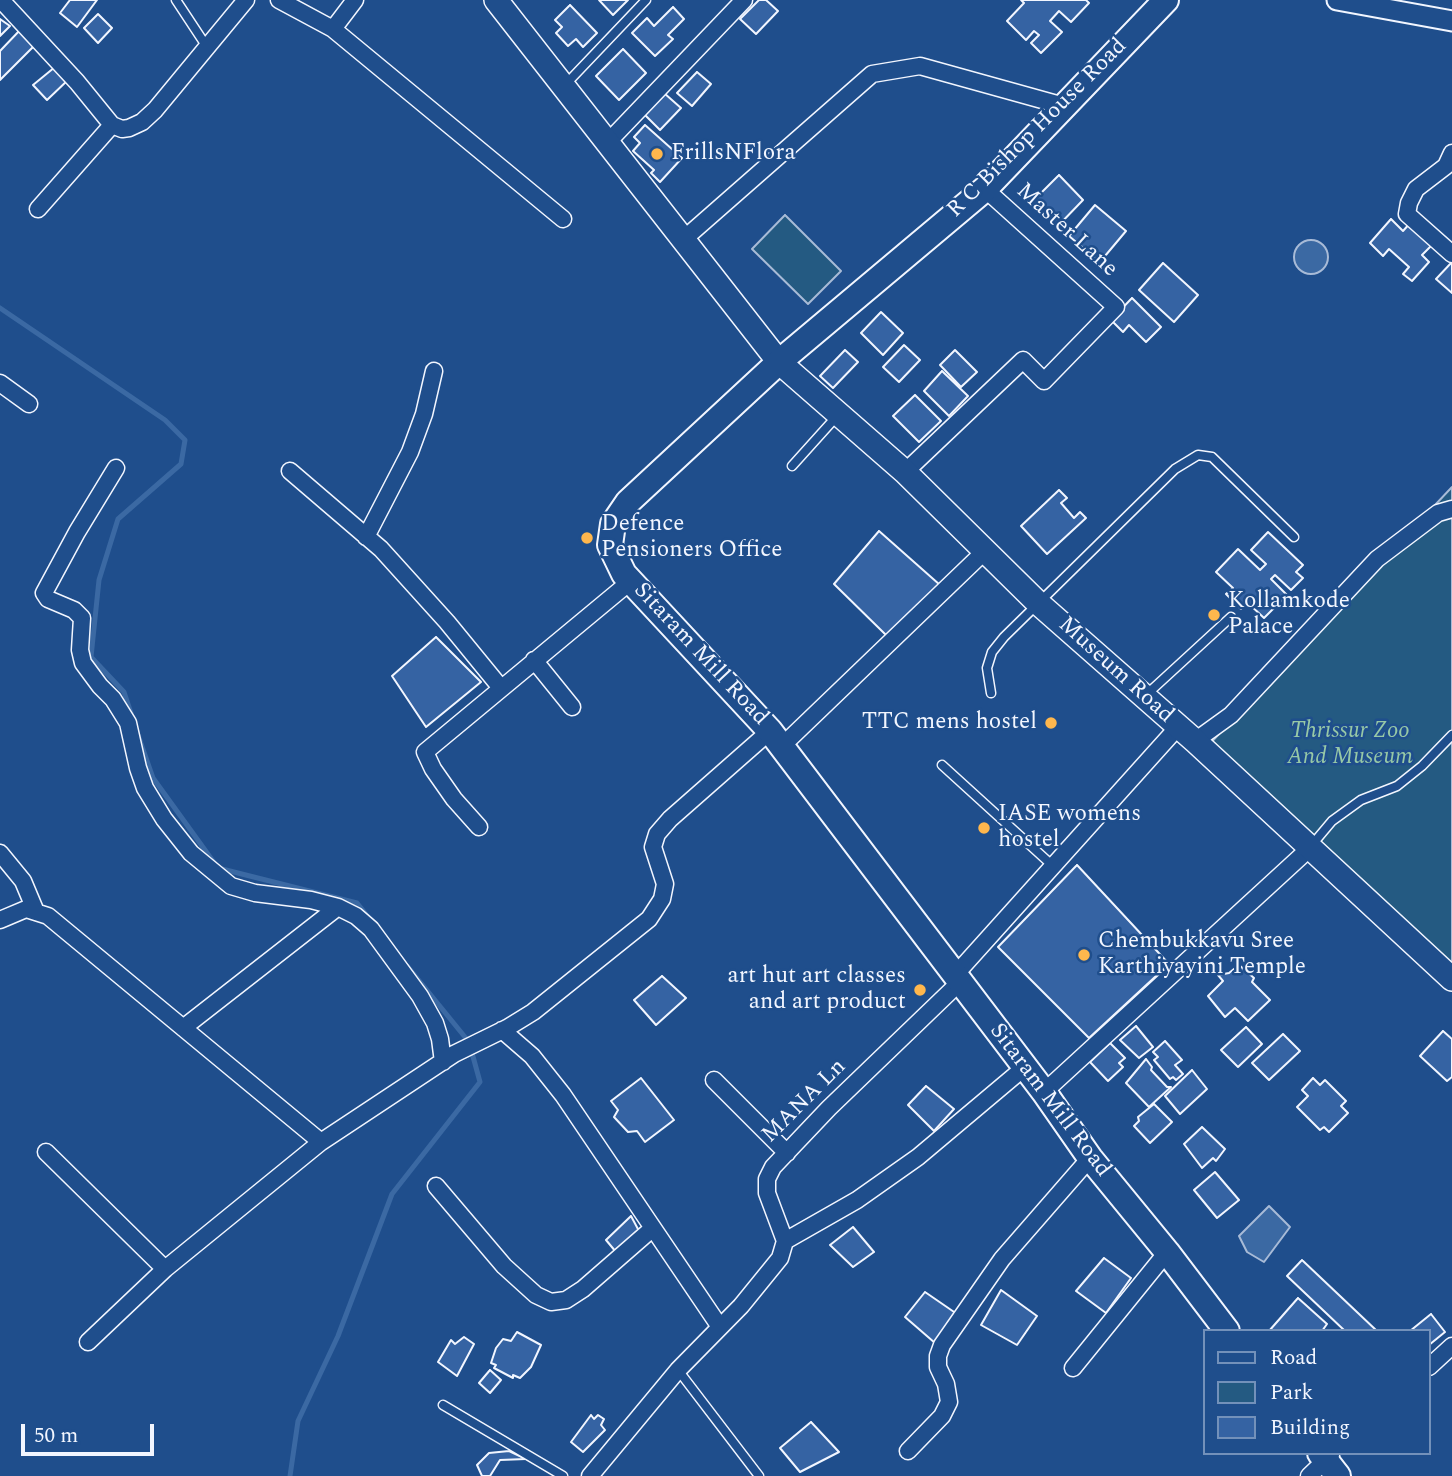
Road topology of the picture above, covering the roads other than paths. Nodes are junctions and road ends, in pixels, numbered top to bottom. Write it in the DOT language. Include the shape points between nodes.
graph roads {
  1 [pos="1,0"];
  2 [pos="176,0"];
  3 [pos="246,0"];
  4 [pos="279,0"];
  5 [pos="355,0"];
  6 [pos="496,0"];
  7 [pos="646,0"];
  8 [pos="744,0"];
  9 [pos="1166,0"];
  10 [pos="1337,0"];
  11 [pos="1452,21"];
  12 [pos="333,29"];
  13 [pos="207,47"];
  14 [pos="564,86"];
  15 [pos="1064,106"];
  16 [pos="112,125"];
  17 [pos="608,142"];
  18 [pos="1450,163"];
  19 [pos="985,189"];
  20 [pos="37,209"];
  21 [pos="563,219"];
  22 [pos="684,239"];
  23 [pos="1452,254"];
  24 [pos="779,362"];
  25 [pos="434,371"];
  26 [pos="0,383"];
  27 [pos="29,404"];
  28 [pos="839,414"];
  29 [pos="792,466"];
  30 [pos="116,468"];
  31 [pos="290,471"];
  32 [pos="905,472"];
  33 [pos="1452,509"];
  34 [pos="366,537"];
  35 [pos="1294,537"];
  36 [pos="984,552"];
  37 [pos="631,581"];
  38 [pos="1038,603"];
  39 [pos="1231,617"];
  40 [pos="534,660"];
  41 [pos="500,688"];
  42 [pos="990,693"];
  43 [pos="1145,697"];
  44 [pos="572,707"];
  45 [pos="1186,734"];
  46 [pos="1452,735"];
  47 [pos="776,739"];
  48 [pos="942,765"];
  49 [pos="479,827"];
  50 [pos="1310,848"];
  51 [pos="0,852"];
  52 [pos="1053,866"];
  53 [pos="338,907"];
  54 [pos="36,912"];
  55 [pos="0,920"];
  56 [pos="958,978"];
  57 [pos="1452,979"];
  58 [pos="183,1028"];
  59 [pos="502,1030"];
  60 [pos="449,1058"];
  61 [pos="1025,1067"];
  62 [pos="714,1080"];
  63 [pos="1044,1092"];
  64 [pos="321,1142"];
  65 [pos="46,1152"];
  66 [pos="787,1153"];
  67 [pos="1090,1158"];
  68 [pos="436,1186"];
  69 [pos="653,1228"];
  70 [pos="785,1241"];
  71 [pos="1167,1252"];
  72 [pos="165,1269"];
  73 [pos="720,1327"];
  74 [pos="1225,1329"];
  75 [pos="88,1342"];
  76 [pos="1452,1346"];
  77 [pos="1431,1365"];
  78 [pos="1073,1368"];
  79 [pos="678,1370"];
  80 [pos="443,1405"];
  81 [pos="908,1451"];
  82 [pos="563,1476"];
  83 [pos="590,1476"];
  84 [pos="759,1476"];
  1 -- 16 [label="street"];
  2 -- 13 [label="lane"];
  3 -- 13 [label="street"];
  4 -- 12 [label="street"];
  5 -- 12 [label="street"];
  6 -- 14 [label="main road"];
  7 -- 14 [label="lane"];
  8 -- 17 [label="street"];
  9 -- 15 [label="main road, R C Bishop House Road"];
  10 -- 11 [label="street"];
  12 -- 21 [label="street"];
  13 -- 16 [label="street" via="142,122 122,129"];
  14 -- 17 [label="main road"];
  15 -- 19 [label="main road, R C Bishop House Road"];
  15 -- 22 [label="street" via="920,66 872,74"];
  16 -- 20 [label="street"];
  17 -- 22 [label="main road"];
  18 -- 23 [label="street" via="1416,189 1407,215"];
  19 -- 24 [label="main road, R C Bishop House Road"];
  19 -- 32 [label="street, Master Lane" via="1116,307 1044,381 1023,360"];
  22 -- 24 [label="main road"];
  24 -- 28 [label="main road, Museum Road"];
  24 -- 37 [label="main road, Sitaram Mill Road" via="628,502 613,524 610,545"];
  25 -- 34 [label="street" via="410,452"];
  26 -- 27 [label="street"];
  28 -- 29 [label="lane"];
  28 -- 32 [label="main road, Museum Road"];
  30 -- 53 [label="street" via="45,588 45,596 82,618 83,663 122,710 145,788 191,853 231,886"];
  31 -- 34 [label="street"];
  32 -- 36 [label="main road, Museum Road"];
  33 -- 45 [label="street, MANA Ln" via="1438,513 1377,559 1231,715"];
  34 -- 41 [label="street" via="447,622"];
  35 -- 38 [label="lane" via="1212,457 1198,455 1175,469"];
  36 -- 38 [label="main road, Museum Road"];
  36 -- 47 [label="street"];
  37 -- 40 [label="street"];
  37 -- 47 [label="main road, Sitaram Mill Road"];
  38 -- 42 [label="lane" via="992,652 987,668"];
  38 -- 43 [label="main road, Museum Road"];
  39 -- 43 [label="lane"];
  40 -- 41 [label="street"];
  40 -- 44 [label="street"];
  41 -- 49 [label="street" via="425,752 454,799"];
  43 -- 45 [label="main road, Museum Road"];
  45 -- 50 [label="main road, Museum Road"];
  45 -- 52 [label="street, MANA Ln"];
  46 -- 50 [label="lane" via="1397,786 1361,800 1332,821"];
  47 -- 56 [label="main road, Sitaram Mill Road"];
  47 -- 59 [label="street" via="670,819 657,834 653,847 665,884 662,899 649,919 533,1012"];
  48 -- 52 [label="lane"];
  50 -- 57 [label="main road, Museum Road"];
  50 -- 63 [label="street"];
  51 -- 54 [label="street" via="23,881"];
  52 -- 56 [label="street, MANA Ln"];
  53 -- 58 [label="street"];
  53 -- 60 [label="street" via="371,929 420,996"];
  54 -- 55 [label="street" via="26,909"];
  54 -- 58 [label="street" via="48,916"];
  56 -- 61 [label="main road, Sitaram Mill Road"];
  56 -- 66 [label="street, MANA Ln"];
  58 -- 64 [label="street"];
  59 -- 60 [label="street"];
  59 -- 69 [label="street" via="532,1056 564,1095"];
  60 -- 64 [label="street"];
  61 -- 63 [label="main road, Sitaram Mill Road"];
  61 -- 70 [label="street" via="908,1164"];
  62 -- 66 [label="street"];
  63 -- 67 [label="main road, Sitaram Mill Road"];
  64 -- 72 [label="street"];
  65 -- 72 [label="street"];
  66 -- 70 [label="street, MANA Ln" via="767,1179 767,1193"];
  67 -- 71 [label="main road, Sitaram Mill Road"];
  67 -- 81 [label="street" via="1002,1259 942,1345 938,1367 949,1402 942,1416"];
  68 -- 69 [label="street" via="504,1266 536,1295 551,1302 566,1300 583,1289"];
  69 -- 73 [label="street"];
  70 -- 73 [label="street" via="780,1258"];
  71 -- 74 [label="main road, Sitaram Mill Road"];
  71 -- 78 [label="street"];
  72 -- 75 [label="street"];
  73 -- 79 [label="street"];
  76 -- 77 [label="street"];
  79 -- 83 [label="street"];
  79 -- 84 [label="lane"];
  80 -- 82 [label="lane"];
}
